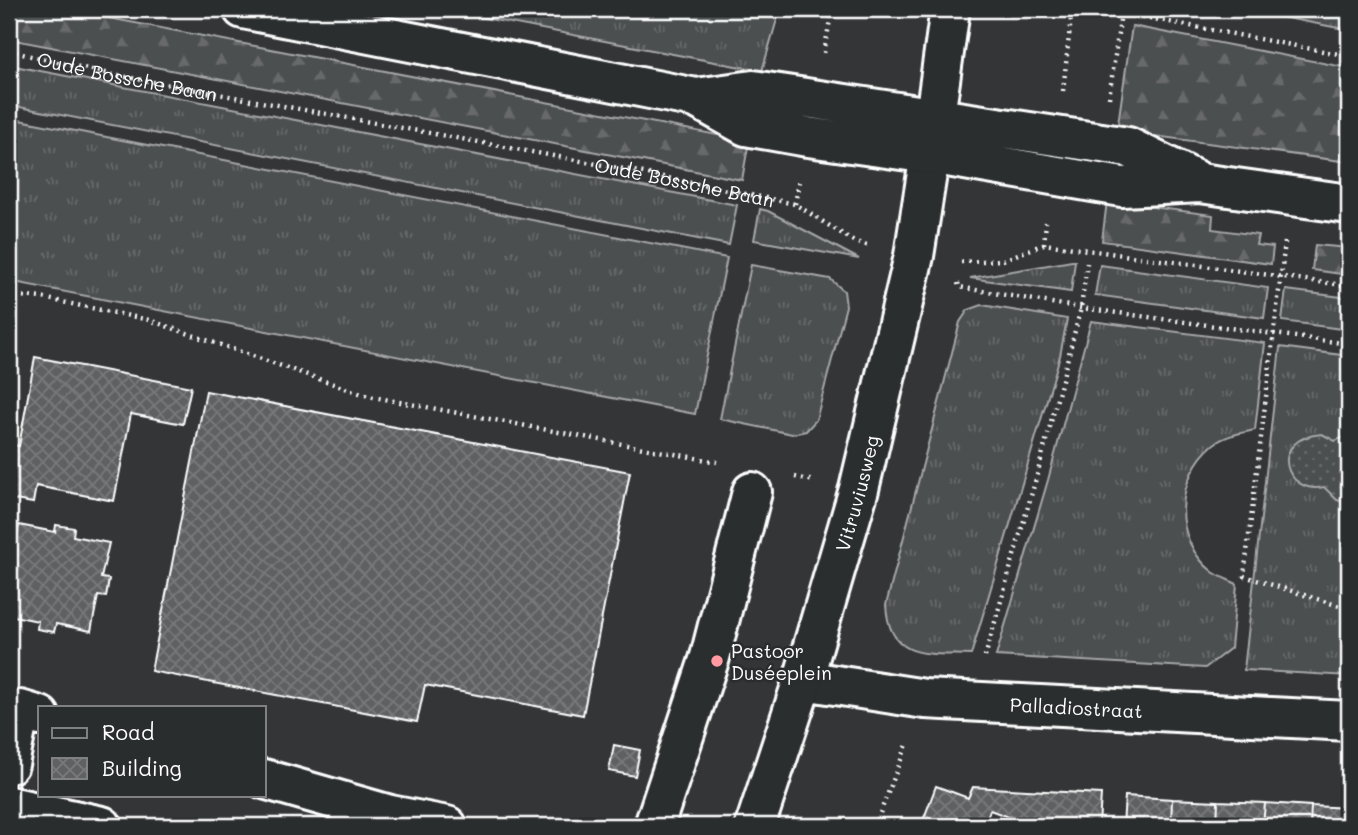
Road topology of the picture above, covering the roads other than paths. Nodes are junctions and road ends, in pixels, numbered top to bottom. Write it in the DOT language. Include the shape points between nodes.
graph roads {
  1 [pos="243,9"];
  2 [pos="950,9"];
  3 [pos="932,136"];
  4 [pos="1349,204"];
  5 [pos="768,484"];
  6 [pos="803,680"];
  7 [pos="38,715"];
  8 [pos="1349,721"];
  9 [pos="9,764"];
  10 [pos="266,780"];
  11 [pos="9,806"];
  12 [pos="102,826"];
  13 [pos="447,826"];
  14 [pos="654,826"];
  15 [pos="755,826"];
  1 -- 3 [label="street" via="696,98 753,90"];
  2 -- 3 [label="street, Vitruviusweg"];
  3 -- 4 [label="street" via="1128,147 1200,183"];
  3 -- 6 [label="street, Vitruviusweg" via="914,256 859,489"];
  5 -- 14 [label="street"];
  6 -- 8 [label="street, Palladiostraat" via="925,699"];
  6 -- 15 [label="street, Vitruviusweg"];
  7 -- 9 [label="street" via="20,710"];
  10 -- 13 [label="street" via="390,815"];
  11 -- 12 [label="street"];
}
